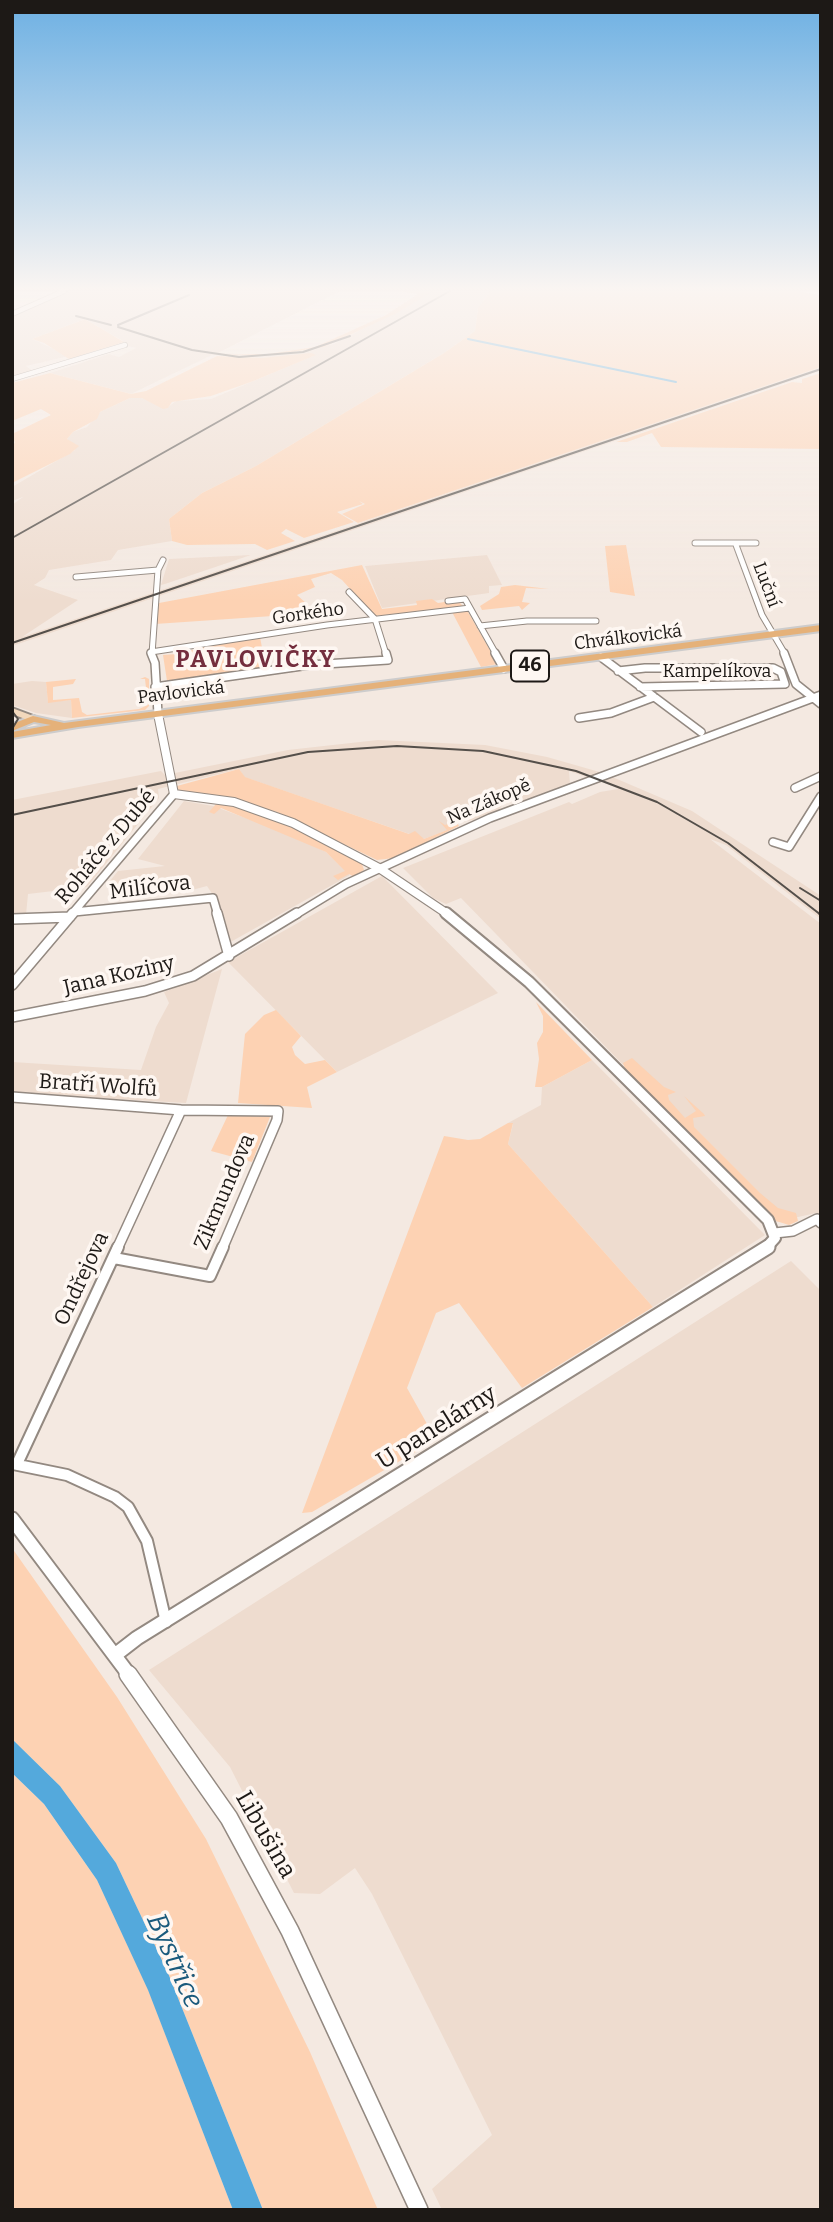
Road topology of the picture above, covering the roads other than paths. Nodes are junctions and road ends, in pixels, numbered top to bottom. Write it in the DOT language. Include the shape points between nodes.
graph roads {
  1 [pos="756,543"];
  2 [pos="695,544"];
  3 [pos="736,545"];
  4 [pos="163,560"];
  5 [pos="158,570"];
  6 [pos="76,577"];
  7 [pos="349,592"];
  8 [pos="448,601"];
  9 [pos="470,608"];
  10 [pos="372,620"];
  11 [pos="596,621"];
  12 [pos="480,626"];
  13 [pos="821,628"];
  14 [pos="773,634"];
  15 [pos="151,652"];
  16 [pos="601,657"];
  17 [pos="504,670"];
  18 [pos="618,671"];
  19 [pos="155,687"];
  20 [pos="640,687"];
  21 [pos="355,689"];
  22 [pos="821,695"];
  23 [pos="654,698"];
  24 [pos="812,699"];
  25 [pos="821,705"];
  26 [pos="12,710"];
  27 [pos="158,714"];
  28 [pos="579,718"];
  29 [pos="35,720"];
  30 [pos="78,724"];
  31 [pos="12,728"];
  32 [pos="701,732"];
  33 [pos="12,734"];
  34 [pos="821,776"];
  35 [pos="795,788"];
  36 [pos="174,794"];
  37 [pos="821,796"];
  38 [pos="773,842"];
  39 [pos="379,868"];
  40 [pos="72,915"];
  41 [pos="12,919"];
  42 [pos="229,956"];
  43 [pos="13,983"];
  44 [pos="12,1017"];
  45 [pos="12,1097"];
  46 [pos="181,1110"];
  47 [pos="278,1111"];
  48 [pos="821,1223"];
  49 [pos="775,1233"];
  50 [pos="114,1258"];
  51 [pos="14,1464"];
  52 [pos="12,1519"];
  53 [pos="166,1622"];
  54 [pos="116,1655"];
  55 [pos="419,2210"];
  1 -- 3 [label="street"];
  2 -- 3 [label="street"];
  3 -- 14 [label="street, Luční"];
  4 -- 5 [label="street"];
  5 -- 6 [label="street"];
  5 -- 15 [label="street"];
  7 -- 10 [label="street"];
  8 -- 9 [label="street" via="465,599"];
  9 -- 10 [label="street, Gorkého"];
  9 -- 12 [label="street"];
  10 -- 15 [label="street, Gorkého"];
  10 -- 19 [label="street" via="388,660 253,672"];
  11 -- 12 [label="street" via="583,617"];
  12 -- 17 [label="street"];
  13 -- 14 [label="main road, Chválkovická / 46"];
  14 -- 16 [label="main road, Chválkovická / 46"];
  14 -- 24 [label="street, Luční" via="796,684"];
  15 -- 19 [label="street"];
  16 -- 17 [label="main road, Chválkovická / 46"];
  16 -- 18 [label="street"];
  17 -- 21 [label="main road, Chválkovická / 46"];
  18 -- 20 [label="street"];
  18 -- 20 [label="street, Kampelíkova" via="773,668 780,671 785,684"];
  19 -- 27 [label="street"];
  20 -- 23 [label="street"];
  21 -- 27 [label="main road, Pavlovická / 46"];
  22 -- 24 [label="street, Na Zákopě"];
  23 -- 28 [label="street"];
  23 -- 32 [label="street"];
  24 -- 25 [label="street, Luční"];
  24 -- 39 [label="street, Na Zákopě" via="490,818"];
  26 -- 29 [label="main road"];
  27 -- 30 [label="main road, Pavlovická / 46"];
  27 -- 36 [label="street, Roháče z Dubé"];
  29 -- 30 [label="main road"];
  29 -- 31 [label="main road"];
  29 -- 33 [label="main road" via="29,729"];
  30 -- 33 [label="main road, Pavlovická / 46"];
  34 -- 35 [label="street"];
  36 -- 39 [label="street" via="260,810"];
  36 -- 40 [label="street, Roháče z Dubé"];
  37 -- 38 [label="street" via="789,847"];
  39 -- 42 [label="street, Na Zákopě" via="309,904"];
  39 -- 49 [label="street" via="459,922 514,969 768,1220"];
  40 -- 41 [label="street"];
  40 -- 42 [label="street, Milíčova" via="213,898"];
  40 -- 43 [label="street, Roháče z Dubé"];
  42 -- 44 [label="street, Jana Koziny" via="193,976 156,988"];
  45 -- 46 [label="street, Bratří Wolfů"];
  46 -- 47 [label="street, Bratří Wolfů"];
  46 -- 50 [label="street, Ondřejova"];
  47 -- 50 [label="street, Zikmundova" via="210,1276"];
  48 -- 49 [label="street" via="817,1219 793,1231"];
  49 -- 53 [label="street, U panelárny" via="768,1247"];
  50 -- 51 [label="street, Ondřejova"];
  51 -- 53 [label="street" via="67,1475 128,1507 147,1541"];
  52 -- 54 [label="street, Libušina"];
  53 -- 54 [label="street, U panelárny"];
  54 -- 55 [label="street, Libušina" via="197,1769 259,1871"];
}
